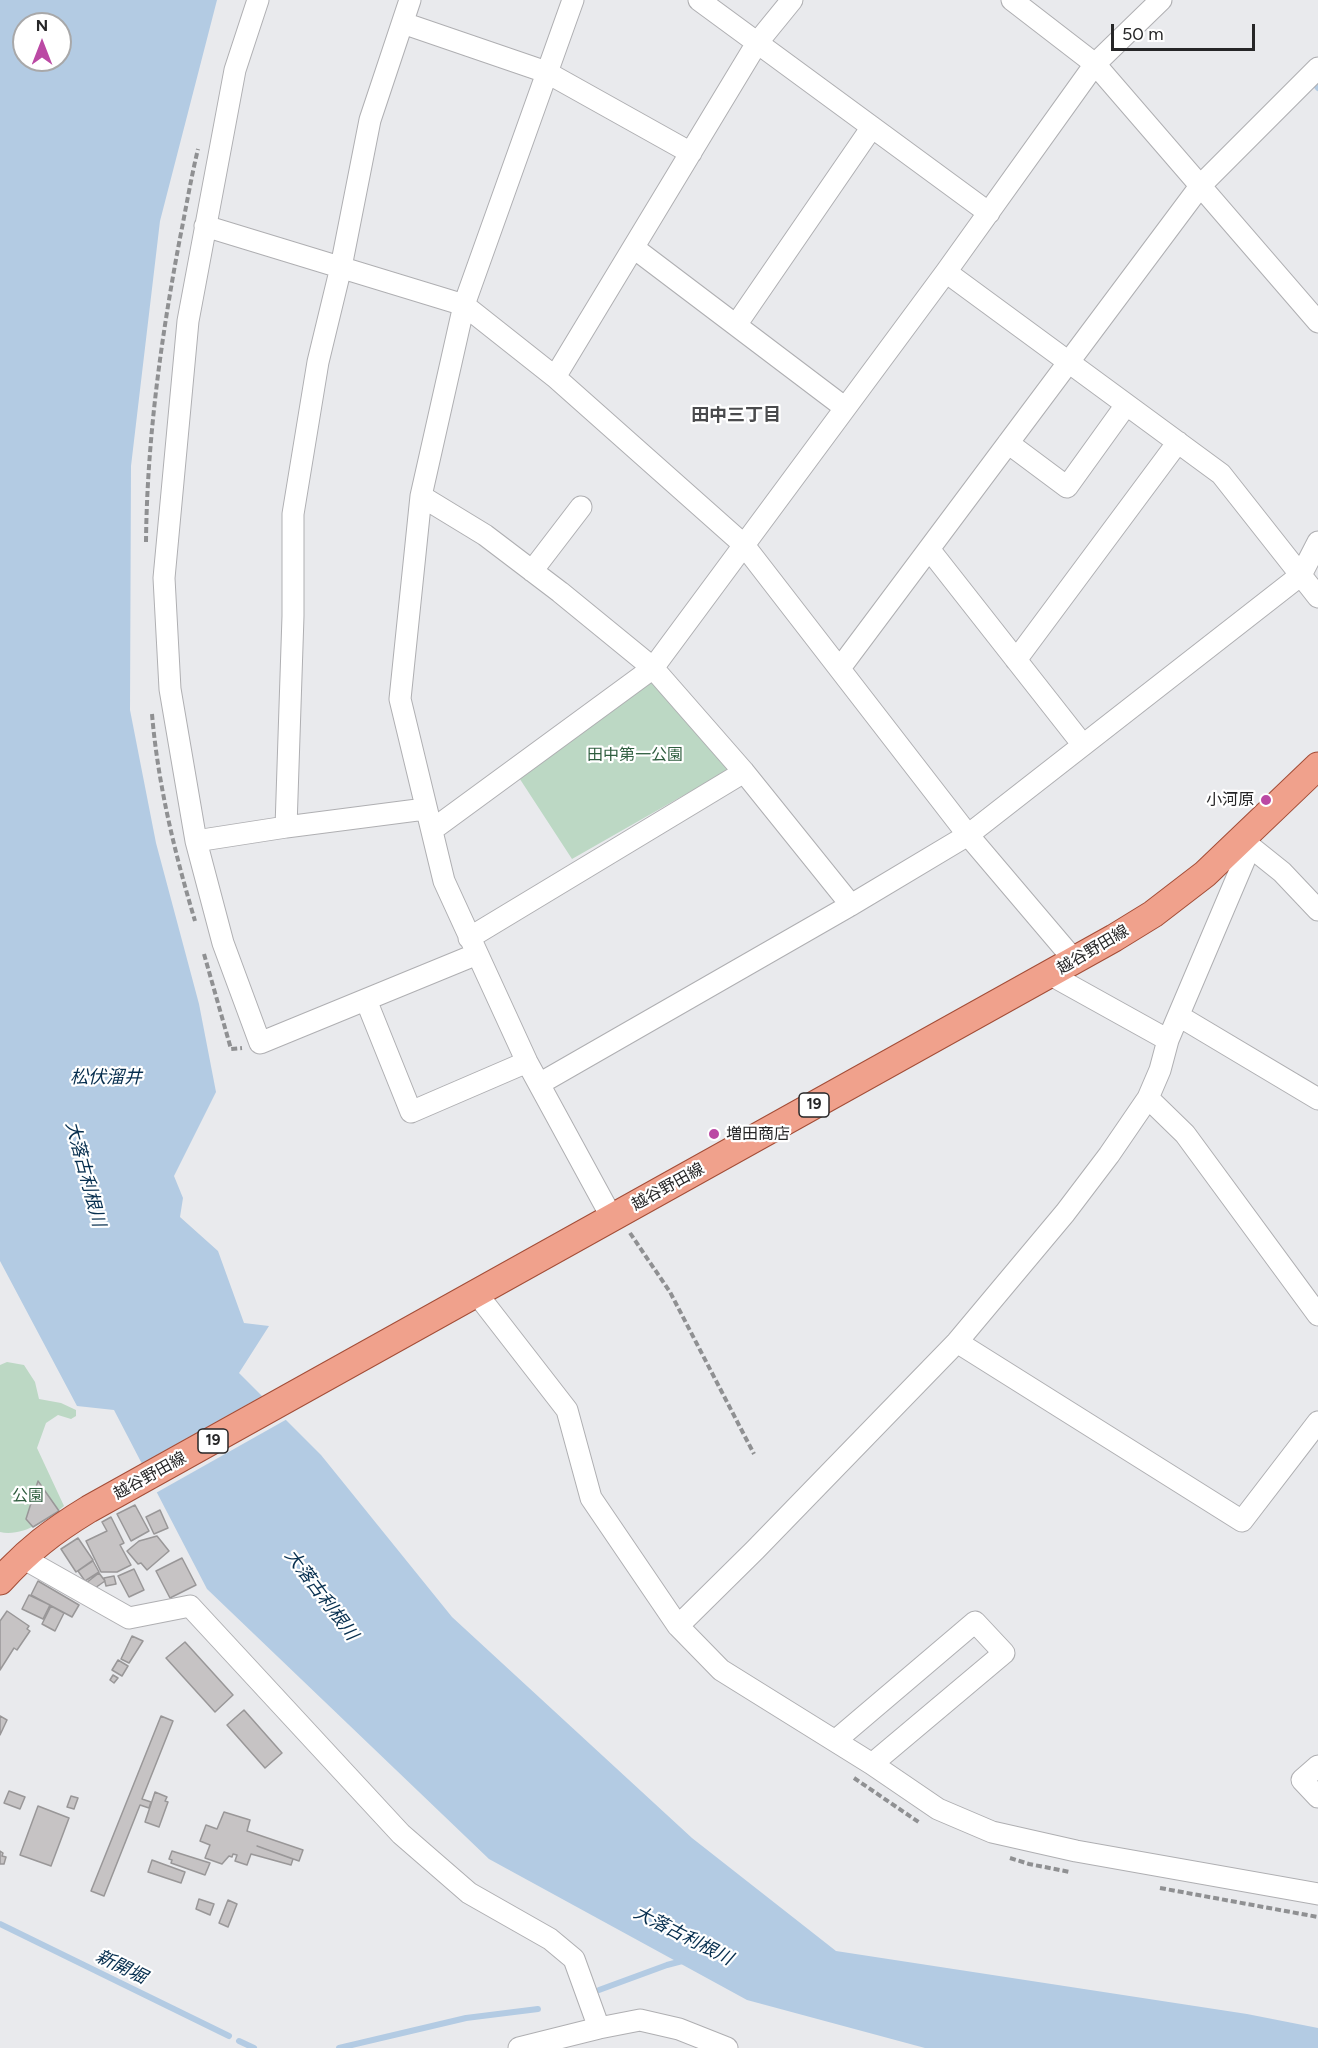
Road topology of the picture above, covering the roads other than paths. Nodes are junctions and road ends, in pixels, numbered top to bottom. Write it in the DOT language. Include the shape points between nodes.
graph roads {
  1 [pos="258,0"];
  2 [pos="410,0"];
  3 [pos="573,0"];
  4 [pos="699,0"];
  5 [pos="792,0"];
  6 [pos="1012,0"];
  7 [pos="1161,0"];
  8 [pos="403,23"];
  9 [pos="757,43"];
  10 [pos="1095,64"];
  11 [pos="546,72"];
  12 [pos="1317,72"];
  13 [pos="872,127"];
  14 [pos="691,153"];
  15 [pos="1201,185"];
  16 [pos="989,213"];
  17 [pos="206,226"];
  18 [pos="634,248"];
  19 [pos="341,267"];
  20 [pos="946,272"];
  21 [pos="464,306"];
  22 [pos="1318,322"];
  23 [pos="736,325"];
  24 [pos="1068,362"];
  25 [pos="555,377"];
  26 [pos="1126,405"];
  27 [pos="844,407"];
  28 [pos="1178,442"];
  29 [pos="1008,443"];
  30 [pos="421,496"];
  31 [pos="581,507"];
  32 [pos="1318,542"];
  33 [pos="743,544"];
  34 [pos="929,549"];
  35 [pos="532,571"];
  36 [pos="1301,575"];
  37 [pos="1318,597"];
  38 [pos="1016,660"];
  39 [pos="653,668"];
  40 [pos="840,668"];
  41 [pos="1083,745"];
  42 [pos="1318,766"];
  43 [pos="744,771"];
  44 [pos="425,809"];
  45 [pos="286,827"];
  46 [pos="432,830"];
  47 [pos="968,835"];
  48 [pos="196,841"];
  49 [pos="1246,843"];
  50 [pos="851,904"];
  51 [pos="1318,910"];
  52 [pos="473,946"];
  53 [pos="1075,961"];
  54 [pos="1051,975"];
  55 [pos="366,1000"];
  56 [pos="1179,1016"];
  57 [pos="1168,1040"];
  58 [pos="527,1062"];
  59 [pos="539,1084"];
  60 [pos="1148,1098"];
  61 [pos="1318,1099"];
  62 [pos="615,1216"];
  63 [pos="477,1294"];
  64 [pos="1318,1315"];
  65 [pos="957,1342"];
  66 [pos="1318,1422"];
  67 [pos="11,1553"];
  68 [pos="0,1581"];
  69 [pos="678,1626"];
  70 [pos="835,1741"];
  71 [pos="872,1764"];
  72 [pos="1318,1766"];
  73 [pos="1318,1797"];
  74 [pos="1318,1894"];
  75 [pos="599,2028"];
  76 [pos="519,2048"];
  77 [pos="727,2048"];
  1 -- 17 [label="street" via="236,70"];
  2 -- 8 [label="street"];
  3 -- 11 [label="street"];
  4 -- 9 [label="street"];
  5 -- 9 [label="street"];
  6 -- 10 [label="street"];
  7 -- 10 [label="street"];
  8 -- 11 [label="street"];
  8 -- 19 [label="street" via="370,120"];
  9 -- 13 [label="street"];
  9 -- 14 [label="street"];
  10 -- 15 [label="street"];
  10 -- 16 [label="street"];
  11 -- 14 [label="street"];
  11 -- 21 [label="street"];
  12 -- 15 [label="street"];
  13 -- 16 [label="street"];
  13 -- 23 [label="street"];
  14 -- 18 [label="street"];
  15 -- 22 [label="street"];
  15 -- 24 [label="street"];
  16 -- 20 [label="street"];
  17 -- 19 [label="street"];
  17 -- 48 [label="street" via="188,321 164,578 170,688"];
  18 -- 23 [label="street"];
  18 -- 25 [label="street"];
  19 -- 21 [label="street"];
  19 -- 45 [label="street" via="318,362 293,514"];
  20 -- 24 [label="street"];
  20 -- 27 [label="street"];
  21 -- 25 [label="street"];
  21 -- 30 [label="street"];
  23 -- 27 [label="street"];
  24 -- 26 [label="street"];
  24 -- 29 [label="street"];
  25 -- 33 [label="street"];
  26 -- 28 [label="street"];
  26 -- 29 [label="street" via="1067,487"];
  27 -- 33 [label="street"];
  28 -- 36 [label="street" via="1221,474"];
  28 -- 38 [label="street"];
  29 -- 34 [label="street"];
  30 -- 35 [label="street" via="485,535"];
  30 -- 44 [label="street" via="400,699"];
  31 -- 35 [label="street"];
  32 -- 36 [label="street"];
  33 -- 39 [label="street"];
  33 -- 40 [label="street"];
  34 -- 38 [label="street"];
  34 -- 40 [label="street"];
  35 -- 39 [label="street"];
  36 -- 37 [label="street"];
  36 -- 41 [label="street"];
  38 -- 41 [label="street"];
  39 -- 43 [label="street"];
  39 -- 46 [label="street"];
  40 -- 47 [label="street"];
  41 -- 47 [label="street"];
  42 -- 49 [label="main road, 越谷野田線 / 19"];
  43 -- 50 [label="street"];
  43 -- 52 [label="street"];
  44 -- 45 [label="street"];
  44 -- 46 [label="street"];
  45 -- 48 [label="street"];
  46 -- 52 [label="street" via="444,881"];
  47 -- 50 [label="street"];
  47 -- 53 [label="street"];
  48 -- 55 [label="street" via="223,943 260,1043"];
  49 -- 51 [label="street" via="1282,872"];
  49 -- 53 [label="main road, 越谷野田線 / 19" via="1153,914"];
  49 -- 56 [label="street"];
  50 -- 59 [label="street"];
  52 -- 55 [label="street"];
  52 -- 58 [label="street"];
  53 -- 54 [label="main road, 越谷野田線 / 19"];
  54 -- 57 [label="street"];
  54 -- 62 [label="main road, 越谷野田線 / 19"];
  55 -- 58 [label="street" via="411,1112"];
  56 -- 57 [label="street"];
  56 -- 61 [label="street"];
  57 -- 60 [label="street"];
  58 -- 59 [label="street"];
  59 -- 62 [label="street"];
  60 -- 64 [label="street" via="1185,1134"];
  60 -- 65 [label="street" via="1065,1213"];
  62 -- 63 [label="main road, 越谷野田線 / 19"];
  63 -- 67 [label="main road, 越谷野田線 / 19"];
  63 -- 69 [label="street" via="567,1410 591,1498"];
  65 -- 66 [label="street" via="1242,1521"];
  65 -- 69 [label="street"];
  67 -- 68 [label="main road, 越谷野田線 / 19"];
  67 -- 75 [label="street" via="129,1618 190,1605 401,1834 469,1893 550,1939 574,1959"];
  69 -- 70 [label="street" via="721,1670"];
  70 -- 71 [label="street"];
  70 -- 71 [label="street" via="975,1623 1004,1653"];
  71 -- 74 [label="street" via="938,1809 992,1832"];
  72 -- 73 [label="street" via="1302,1780"];
  75 -- 76 [label="street"];
  75 -- 77 [label="street" via="640,2020 679,2029"];
}
